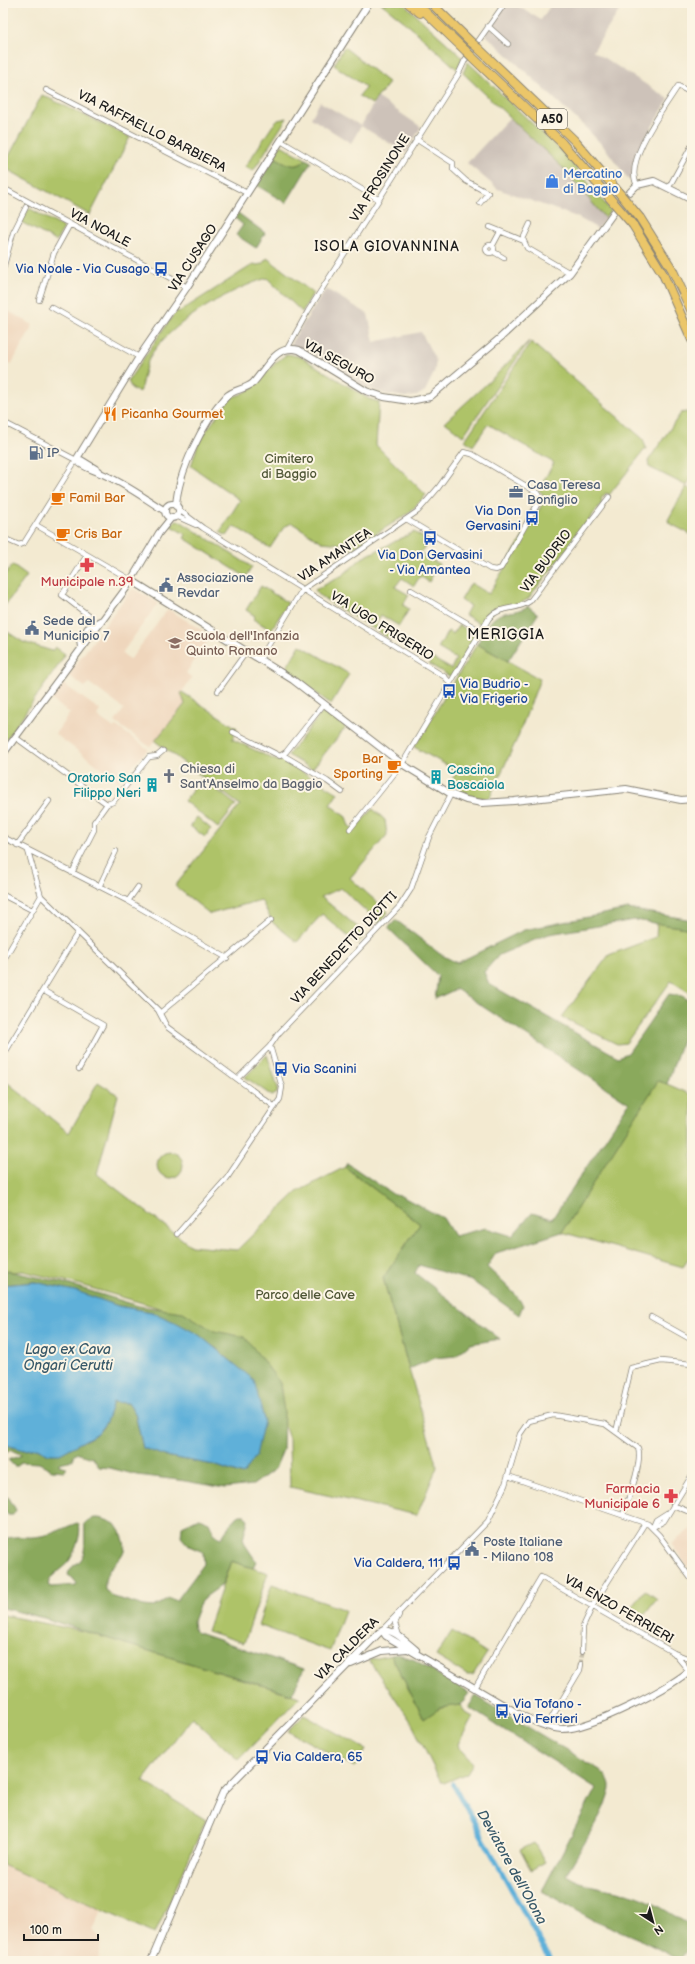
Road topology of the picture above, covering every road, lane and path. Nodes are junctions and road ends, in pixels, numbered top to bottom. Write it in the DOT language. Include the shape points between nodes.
graph roads {
  1 [pos="369,3"];
  2 [pos="408,3"];
  3 [pos="416,3"];
  4 [pos="431,3"];
  5 [pos="437,3"];
  6 [pos="505,3"];
  7 [pos="448,19"];
  8 [pos="488,26"];
  9 [pos="442,27"];
  10 [pos="476,44"];
  11 [pos="508,44"];
  12 [pos="467,56"];
  13 [pos="46,90"];
  14 [pos="692,93"];
  15 [pos="416,139"];
  16 [pos="281,141"];
  17 [pos="692,145"];
  18 [pos="637,185"];
  19 [pos="3,188"];
  20 [pos="669,188"];
  21 [pos="630,192"];
  22 [pos="248,193"];
  23 [pos="378,199"];
  24 [pos="692,200"];
  25 [pos="480,203"];
  26 [pos="26,208"];
  27 [pos="614,212"];
  28 [pos="70,224"];
  29 [pos="530,224"];
  30 [pos="490,227"];
  31 [pos="500,232"];
  32 [pos="524,241"];
  33 [pos="493,245"];
  34 [pos="494,252"];
  35 [pos="504,258"];
  36 [pos="3,269"];
  37 [pos="570,273"];
  38 [pos="187,288"];
  39 [pos="39,300"];
  40 [pos="51,307"];
  41 [pos="692,312"];
  42 [pos="692,340"];
  43 [pos="287,349"];
  44 [pos="139,357"];
  45 [pos="3,422"];
  46 [pos="76,460"];
  47 [pos="178,496"];
  48 [pos="609,497"];
  49 [pos="177,507"];
  50 [pos="169,512"];
  51 [pos="408,520"];
  52 [pos="36,525"];
  53 [pos="203,528"];
  54 [pos="3,538"];
  55 [pos="87,555"];
  56 [pos="131,580"];
  57 [pos="302,590"];
  58 [pos="411,590"];
  59 [pos="95,628"];
  60 [pos="481,631"];
  61 [pos="247,651"];
  62 [pos="260,659"];
  63 [pos="450,683"];
  64 [pos="218,691"];
  65 [pos="324,704"];
  66 [pos="233,732"];
  67 [pos="15,738"];
  68 [pos="163,751"];
  69 [pos="3,754"];
  70 [pos="283,755"];
  71 [pos="402,764"];
  72 [pos="342,792"];
  73 [pos="451,794"];
  74 [pos="692,800"];
  75 [pos="49,801"];
  76 [pos="107,804"];
  77 [pos="350,829"];
  78 [pos="3,837"];
  79 [pos="17,845"];
  80 [pos="28,851"];
  81 [pos="116,851"];
  82 [pos="72,873"];
  83 [pos="99,887"];
  84 [pos="138,887"];
  85 [pos="3,895"];
  86 [pos="41,896"];
  87 [pos="128,901"];
  88 [pos="32,910"];
  89 [pos="271,920"];
  90 [pos="78,932"];
  91 [pos="227,958"];
  92 [pos="3,962"];
  93 [pos="44,991"];
  94 [pos="160,1013"];
  95 [pos="270,1046"];
  96 [pos="3,1056"];
  97 [pos="79,1069"];
  98 [pos="237,1079"];
  99 [pos="275,1107"];
  100 [pos="177,1234"];
  101 [pos="651,1318"];
  102 [pos="692,1340"];
  103 [pos="692,1364"];
  104 [pos="616,1432"];
  105 [pos="692,1475"];
  106 [pos="508,1476"];
  107 [pos="673,1505"];
  108 [pos="692,1513"];
  109 [pos="624,1515"];
  110 [pos="644,1522"];
  111 [pos="652,1528"];
  112 [pos="692,1580"];
  113 [pos="593,1605"];
  114 [pos="400,1612"];
  115 [pos="382,1630"];
  116 [pos="400,1637"];
  117 [pos="409,1649"];
  118 [pos="582,1652"];
  119 [pos="674,1653"];
  120 [pos="424,1657"];
  121 [pos="692,1660"];
  122 [pos="581,1664"];
  123 [pos="343,1669"];
  124 [pos="690,1670"];
  125 [pos="475,1688"];
  126 [pos="546,1727"];
  127 [pos="152,1961"];
  1 -- 16 [label="street, VIA CUSAGO"];
  2 -- 9 [label="highway"];
  3 -- 9 [label="highway, A50"];
  4 -- 7 [label="highway, A50"];
  5 -- 7 [label="highway"];
  6 -- 8 [label="street"];
  7 -- 10 [label="highway, A50"];
  8 -- 10 [label="street"];
  8 -- 11 [label="street"];
  9 -- 12 [label="highway, A50"];
  10 -- 12 [label="street, VIA FROSINONE"];
  10 -- 41 [label="highway, A50, bridge" via="574,140 622,195 640,218 672,269"];
  12 -- 15 [label="street, VIA FROSINONE" via="458,75"];
  12 -- 42 [label="highway, A50, bridge" via="562,143 593,176 632,225 663,274"];
  13 -- 22 [label="street, VIA RAFFAELLO BARBIERA"];
  14 -- 18 [label="street" via="678,86 641,146 634,169 634,180"];
  15 -- 23 [label="street, VIA FROSINONE"];
  15 -- 25 [label="street" via="452,163 453,169 466,181 488,193"];
  16 -- 22 [label="street, VIA CUSAGO"];
  16 -- 23 [label="street"];
  17 -- 20 [label="street"];
  18 -- 20 [label="street" via="654,181"];
  18 -- 21 [label="street"];
  19 -- 28 [label="street, VIA NOALE"];
  20 -- 24 [label="street"];
  22 -- 38 [label="street, VIA CUSAGO"];
  23 -- 43 [label="street, VIA FROSINONE"];
  26 -- 36 [label="street" via="13,233"];
  27 -- 37 [label="street, VIA SEGURO"];
  28 -- 38 [label="street, VIA NOALE"];
  28 -- 39 [label="street" via="54,253"];
  29 -- 32 [label="street"];
  30 -- 31 [label="street"];
  31 -- 32 [label="street"];
  31 -- 33 [label="street"];
  32 -- 37 [label="street" via="527,248"];
  33 -- 34 [label="street"];
  33 -- 34 [label="street" via="488,245 486,249 490,253"];
  34 -- 35 [label="street"];
  37 -- 43 [label="street, VIA SEGURO" via="495,343 436,393 423,399 410,401 366,391 299,350"];
  38 -- 44 [label="street, VIA CUSAGO"];
  40 -- 44 [label="street"];
  43 -- 47 [label="street, VIA SEGURO" via="276,355 249,386 226,396 195,442"];
  44 -- 46 [label="street, VIA CUSAGO"];
  45 -- 46 [label="street"];
  46 -- 50 [label="street"];
  46 -- 52 [label="street, VIA CUSAGO"];
  47 -- 49 [label="street, VIA SEGURO"];
  47 -- 50 [label="street, VIA SEGURO"];
  48 -- 60 [label="street, VIA BUDRIO" via="532,599 521,607 496,611"];
  49 -- 50 [label="street"];
  49 -- 50 [label="street, VIA SEGURO" via="178,513"];
  49 -- 53 [label="street"];
  50 -- 53 [label="street"];
  50 -- 56 [label="street, VIA SEGURO"];
  51 -- 51 [label="street, VIA AMANTEA" via="432,497 464,452 472,454 538,493 541,498 501,568 496,570 490,569"];
  51 -- 57 [label="street, VIA AMANTEA"];
  52 -- 54 [label="street, VIA CUSAGO" via="24,543 19,545"];
  52 -- 55 [label="street"];
  53 -- 57 [label="street, VIA UGO FRIGERIO"];
  55 -- 56 [label="street"];
  55 -- 59 [label="street" via="62,595 85,613"];
  56 -- 59 [label="street, VIA SEGURO"];
  56 -- 61 [label="street"];
  57 -- 62 [label="street, VIA AMANTEA"];
  57 -- 63 [label="street, VIA UGO FRIGERIO" via="445,677"];
  58 -- 60 [label="street"];
  59 -- 67 [label="street"];
  60 -- 63 [label="street, VIA BUDRIO"];
  61 -- 62 [label="street"];
  61 -- 64 [label="street"];
  62 -- 65 [label="street"];
  63 -- 71 [label="street, VIA BUDRIO"];
  65 -- 70 [label="street"];
  65 -- 71 [label="street"];
  66 -- 70 [label="street" via="276,756"];
  67 -- 69 [label="street"];
  67 -- 76 [label="street"];
  68 -- 76 [label="street" via="149,758 113,802"];
  70 -- 72 [label="street"];
  71 -- 73 [label="street"];
  71 -- 77 [label="street, VIA BUDRIO"];
  73 -- 74 [label="street" via="475,802 490,803 626,789"];
  73 -- 95 [label="street, VIA BENEDETTO DIOTTI" via="429,837 407,898 278,1034"];
  75 -- 79 [label="street"];
  76 -- 82 [label="street" via="94,822 94,830"];
  78 -- 79 [label="street"];
  79 -- 80 [label="street"];
  80 -- 82 [label="street"];
  80 -- 86 [label="street"];
  81 -- 83 [label="street"];
  82 -- 83 [label="street"];
  83 -- 87 [label="street"];
  84 -- 87 [label="street"];
  85 -- 88 [label="street"];
  86 -- 88 [label="street"];
  86 -- 90 [label="street"];
  87 -- 91 [label="street"];
  88 -- 92 [label="street"];
  89 -- 91 [label="street"];
  90 -- 93 [label="street"];
  90 -- 94 [label="street"];
  91 -- 94 [label="street"];
  93 -- 96 [label="street"];
  93 -- 97 [label="street" via="103,1025"];
  94 -- 98 [label="street" via="167,1027"];
  95 -- 98 [label="street, VIA BENEDETTO DIOTTI"];
  95 -- 99 [label="street" via="282,1088 282,1094"];
  98 -- 99 [label="street"];
  99 -- 100 [label="street" via="228,1178"];
  101 -- 102 [label="street"];
  103 -- 104 [label="street" via="661,1361 631,1368"];
  104 -- 106 [label="street, VIA CALDERA" via="601,1423 553,1415 529,1421 520,1434"];
  104 -- 109 [label="street" via="638,1448 640,1453"];
  105 -- 107 [label="street"];
  106 -- 109 [label="street"];
  106 -- 114 [label="street, VIA CALDERA" via="502,1494 484,1526"];
  107 -- 108 [label="street"];
  107 -- 111 [label="street" via="669,1512 656,1520"];
  109 -- 110 [label="street"];
  110 -- 111 [label="street"];
  110 -- 113 [label="street"];
  111 -- 112 [label="street"];
  113 -- 118 [label="street" via="583,1627"];
  113 -- 119 [label="street, VIA ENZO FERRIERI"];
  113 -- 125 [label="street, VIA ENZO FERRIERI" via="541,1577"];
  114 -- 115 [label="street, VIA CALDERA"];
  114 -- 116 [label="street" via="395,1623"];
  115 -- 116 [label="street"];
  115 -- 117 [label="street" via="386,1636"];
  115 -- 123 [label="street, VIA CALDERA"];
  116 -- 120 [label="street"];
  117 -- 120 [label="street"];
  117 -- 123 [label="street" via="375,1653"];
  119 -- 121 [label="street, VIA ENZO FERRIERI"];
  119 -- 124 [label="street, VIA ENZO FERRIERI"];
  120 -- 125 [label="street"];
  122 -- 126 [label="street" via="580,1670"];
  123 -- 127 [label="street, VIA CALDERA" via="220,1796"];
  124 -- 126 [label="street" via="671,1684 586,1725 562,1729"];
  125 -- 126 [label="street"];
}
